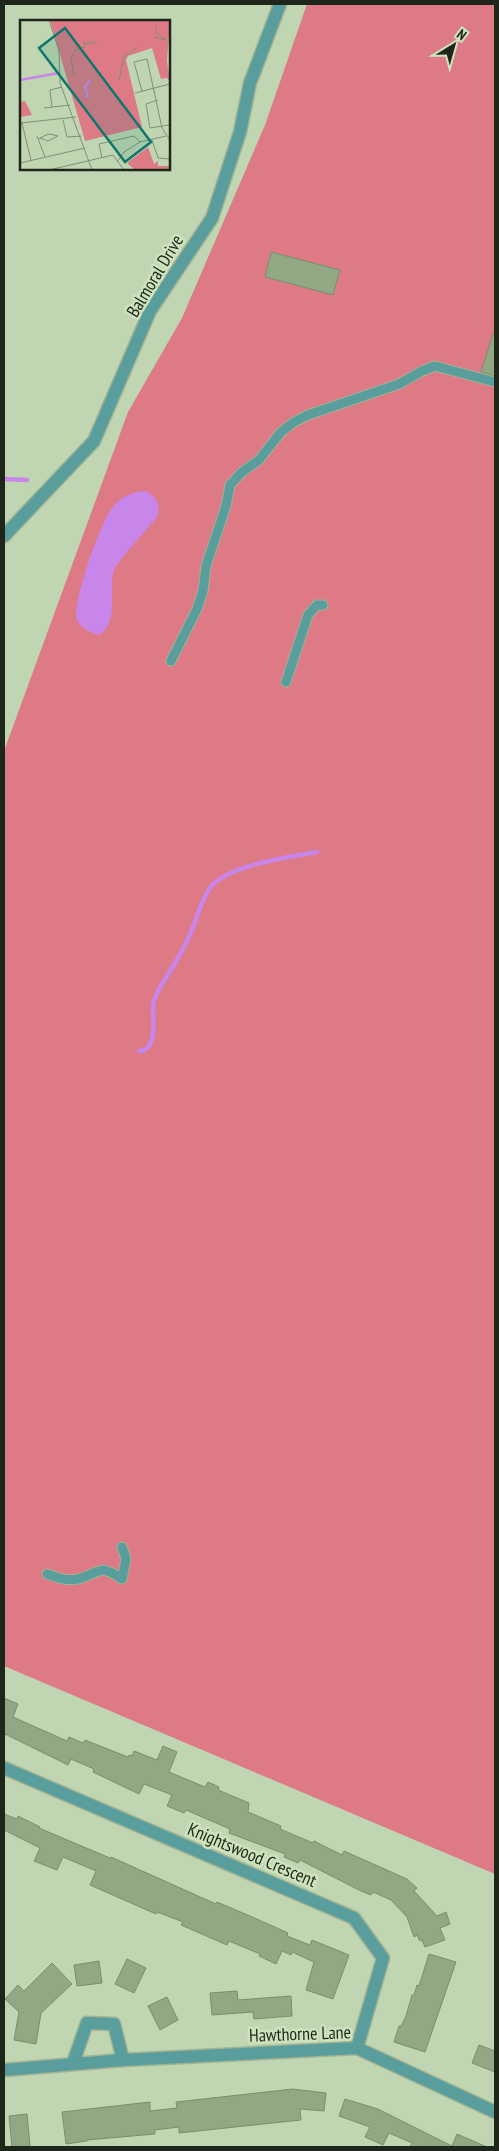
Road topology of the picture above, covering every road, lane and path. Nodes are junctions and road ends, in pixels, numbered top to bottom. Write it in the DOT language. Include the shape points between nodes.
graph roads {
  1 [pos="280,4"];
  2 [pos="495,382"];
  3 [pos="4,536"];
  4 [pos="323,605"];
  5 [pos="171,660"];
  6 [pos="286,682"];
  7 [pos="122,1547"];
  8 [pos="47,1574"];
  9 [pos="4,1768"];
  10 [pos="357,2048"];
  11 [pos="124,2060"];
  12 [pos="72,2063"];
  13 [pos="4,2070"];
  14 [pos="495,2112"];
  1 -- 3 [label="street, Balmoral Drive" via="250,83 240,132 212,218 150,312 94,441"];
  2 -- 5 [label="lane" via="434,366 399,384 308,415 282,432 259,460 230,485 197,609"];
  4 -- 6 [label="lane" via="317,605 308,615"];
  7 -- 8 [label="lane" via="126,1559 122,1579 102,1570 72,1580"];
  9 -- 10 [label="street, Knightswood Crescent" via="354,1918 383,1958"];
  10 -- 11 [label="street, Hawthorne Lane"];
  10 -- 14 [label="street, Hawthorne Lane"];
  11 -- 12 [label="street, Hawthorne Lane"];
  11 -- 12 [label="street" via="114,2024 86,2023"];
  12 -- 13 [label="street, Hawthorne Lane"];
}
